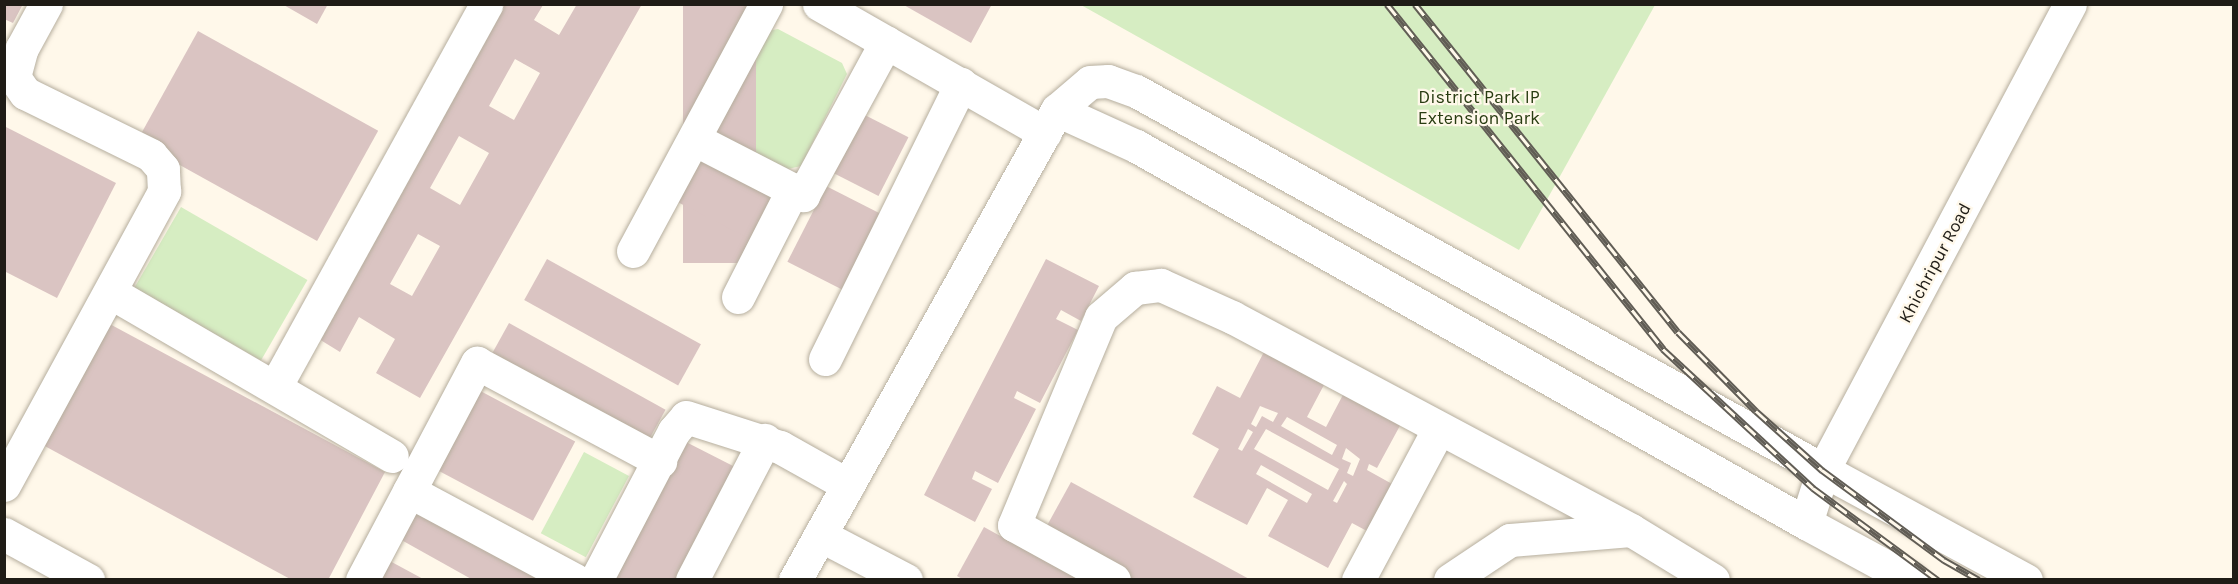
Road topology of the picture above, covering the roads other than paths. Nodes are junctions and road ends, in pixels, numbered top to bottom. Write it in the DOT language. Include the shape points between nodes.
graph roads {
  1 [pos="46,4"];
  2 [pos="486,4"];
  3 [pos="766,4"];
  4 [pos="819,4"];
  5 [pos="2070,4"];
  6 [pos="886,42"];
  7 [pos="961,84"];
  8 [pos="1051,122"];
  9 [pos="694,139"];
  10 [pos="794,189"];
  11 [pos="633,251"];
  12 [pos="110,292"];
  13 [pos="738,297"];
  14 [pos="825,359"];
  15 [pos="275,387"];
  16 [pos="1439,428"];
  17 [pos="765,440"];
  18 [pos="392,456"];
  19 [pos="660,461"];
  20 [pos="1823,470"];
  21 [pos="4,485"];
  22 [pos="848,485"];
  23 [pos="409,491"];
  24 [pos="1806,523"];
  25 [pos="1631,530"];
  26 [pos="4,534"];
  27 [pos="820,535"];
  28 [pos="1890,575"];
  29 [pos="76,577"];
  30 [pos="362,579"];
  31 [pos="575,579"];
  32 [pos="596,579"];
  33 [pos="692,579"];
  34 [pos="795,579"];
  35 [pos="906,579"];
  36 [pos="1114,579"];
  37 [pos="1358,579"];
  38 [pos="1450,579"];
  39 [pos="1713,579"];
  40 [pos="2026,579"];
  1 -- 12 [label="street" via="22,48 14,77 25,93 151,155 163,169 164,191"];
  2 -- 15 [label="street"];
  3 -- 9 [label="street"];
  4 -- 6 [label="street"];
  5 -- 20 [label="street, Khichripur Road"];
  6 -- 7 [label="street"];
  6 -- 10 [label="street" via="803,195"];
  7 -- 8 [label="street"];
  7 -- 14 [label="street"];
  8 -- 20 [label="street" via="1090,82 1108,81 1136,91"];
  8 -- 22 [label="street"];
  8 -- 24 [label="street" via="1146,152"];
  9 -- 10 [label="street"];
  9 -- 11 [label="street"];
  10 -- 13 [label="street"];
  12 -- 15 [label="street"];
  12 -- 21 [label="street"];
  15 -- 18 [label="street"];
  16 -- 25 [label="street"];
  16 -- 36 [label="street" via="1222,312 1161,285 1135,288 1101,317 1014,525"];
  16 -- 37 [label="street"];
  17 -- 19 [label="street" via="686,417 674,431"];
  17 -- 22 [label="street"];
  17 -- 33 [label="street"];
  19 -- 23 [label="street" via="477,363"];
  19 -- 32 [label="street"];
  20 -- 24 [label="street, Khichripur Road"];
  20 -- 40 [label="street"];
  22 -- 27 [label="street"];
  23 -- 30 [label="street"];
  23 -- 31 [label="street"];
  24 -- 28 [label="street"];
  25 -- 38 [label="street" via="1510,540"];
  25 -- 39 [label="street"];
  26 -- 29 [label="street"];
  27 -- 34 [label="street"];
  27 -- 35 [label="street"];
}
